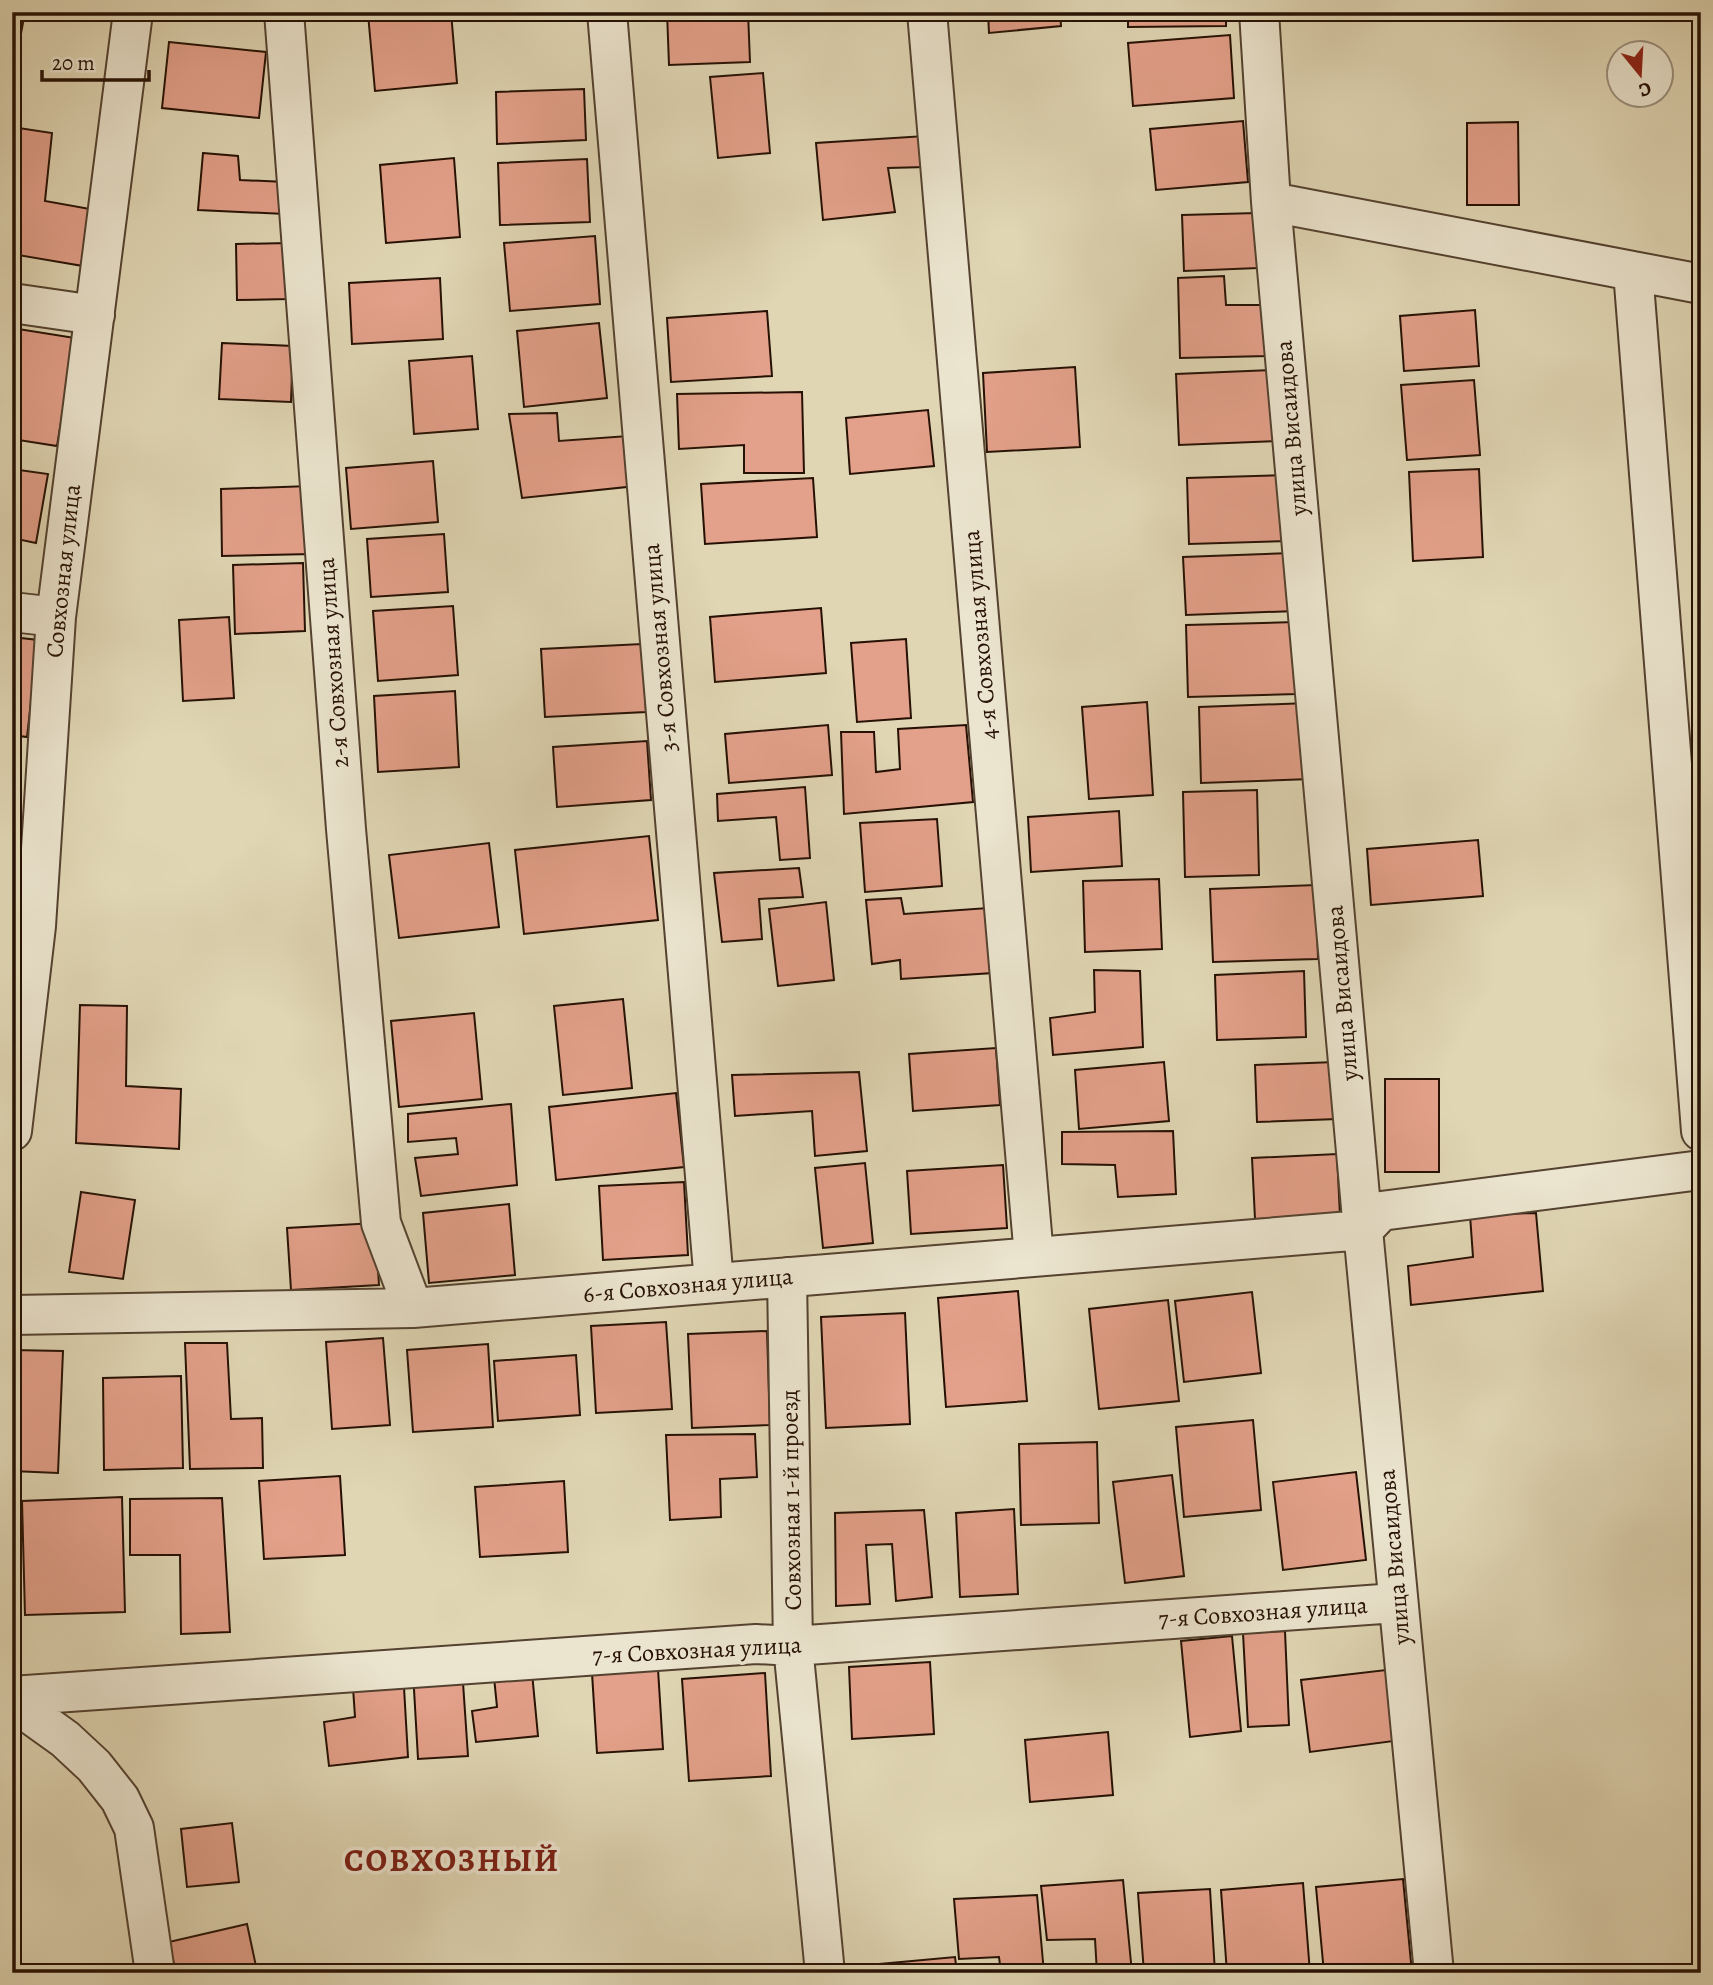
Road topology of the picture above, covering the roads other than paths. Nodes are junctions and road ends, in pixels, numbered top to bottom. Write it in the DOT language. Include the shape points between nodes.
graph roads {
  1 [pos="133,12"];
  2 [pos="284,12"];
  3 [pos="607,12"];
  4 [pos="926,12"];
  5 [pos="1259,12"];
  6 [pos="1271,202"];
  7 [pos="1633,271"];
  8 [pos="1701,284"];
  9 [pos="12,303"];
  10 [pos="95,314"];
  11 [pos="12,612"];
  12 [pos="55,617"];
  13 [pos="24,926"];
  14 [pos="12,1131"];
  15 [pos="1701,1131"];
  16 [pos="1701,1170"];
  17 [pos="1363,1230"];
  18 [pos="1034,1257"];
  19 [pos="787,1277"];
  20 [pos="714,1283"];
  21 [pos="413,1308"];
  22 [pos="12,1315"];
  23 [pos="1382,1604"];
  24 [pos="793,1646"];
  25 [pos="12,1698"];
  26 [pos="155,1973"];
  27 [pos="825,1973"];
  28 [pos="1434,1973"];
  1 -- 10 [label="street, Совхозная улица"];
  2 -- 21 [label="street, 2-я Совхозная улица" via="381,1223"];
  3 -- 20 [label="street, 3-я Совхозная улица"];
  4 -- 18 [label="street, 4-я Совхозная улица"];
  5 -- 6 [label="street, улица Висаидова"];
  6 -- 7 [label="street"];
  6 -- 17 [label="street, улица Висаидова"];
  7 -- 8 [label="street"];
  7 -- 15 [label="street"];
  9 -- 10 [label="street"];
  10 -- 12 [label="street, Совхозная улица"];
  11 -- 12 [label="street"];
  12 -- 13 [label="street, Совхозная улица"];
  13 -- 14 [label="street, Совхозная улица"];
  16 -- 17 [label="street" via="1381,1210"];
  17 -- 18 [label="street, 6-я Совхозная улица"];
  17 -- 28 [label="street, улица Висаидова"];
  18 -- 19 [label="street, 6-я Совхозная улица"];
  19 -- 20 [label="street, 6-я Совхозная улица"];
  19 -- 24 [label="street, Совхозная 1-й проезд"];
  20 -- 21 [label="street, 6-я Совхозная улица"];
  21 -- 22 [label="street, 6-я Совхозная улица"];
  23 -- 24 [label="street, 7-я Совхозная улица"];
  24 -- 25 [label="street, 7-я Совхозная улица" via="742,1645"];
  24 -- 27 [label="street, Совхозная 1-й проезд"];
  25 -- 26 [label="street" via="94,1766 120,1799 134,1828"];
}
